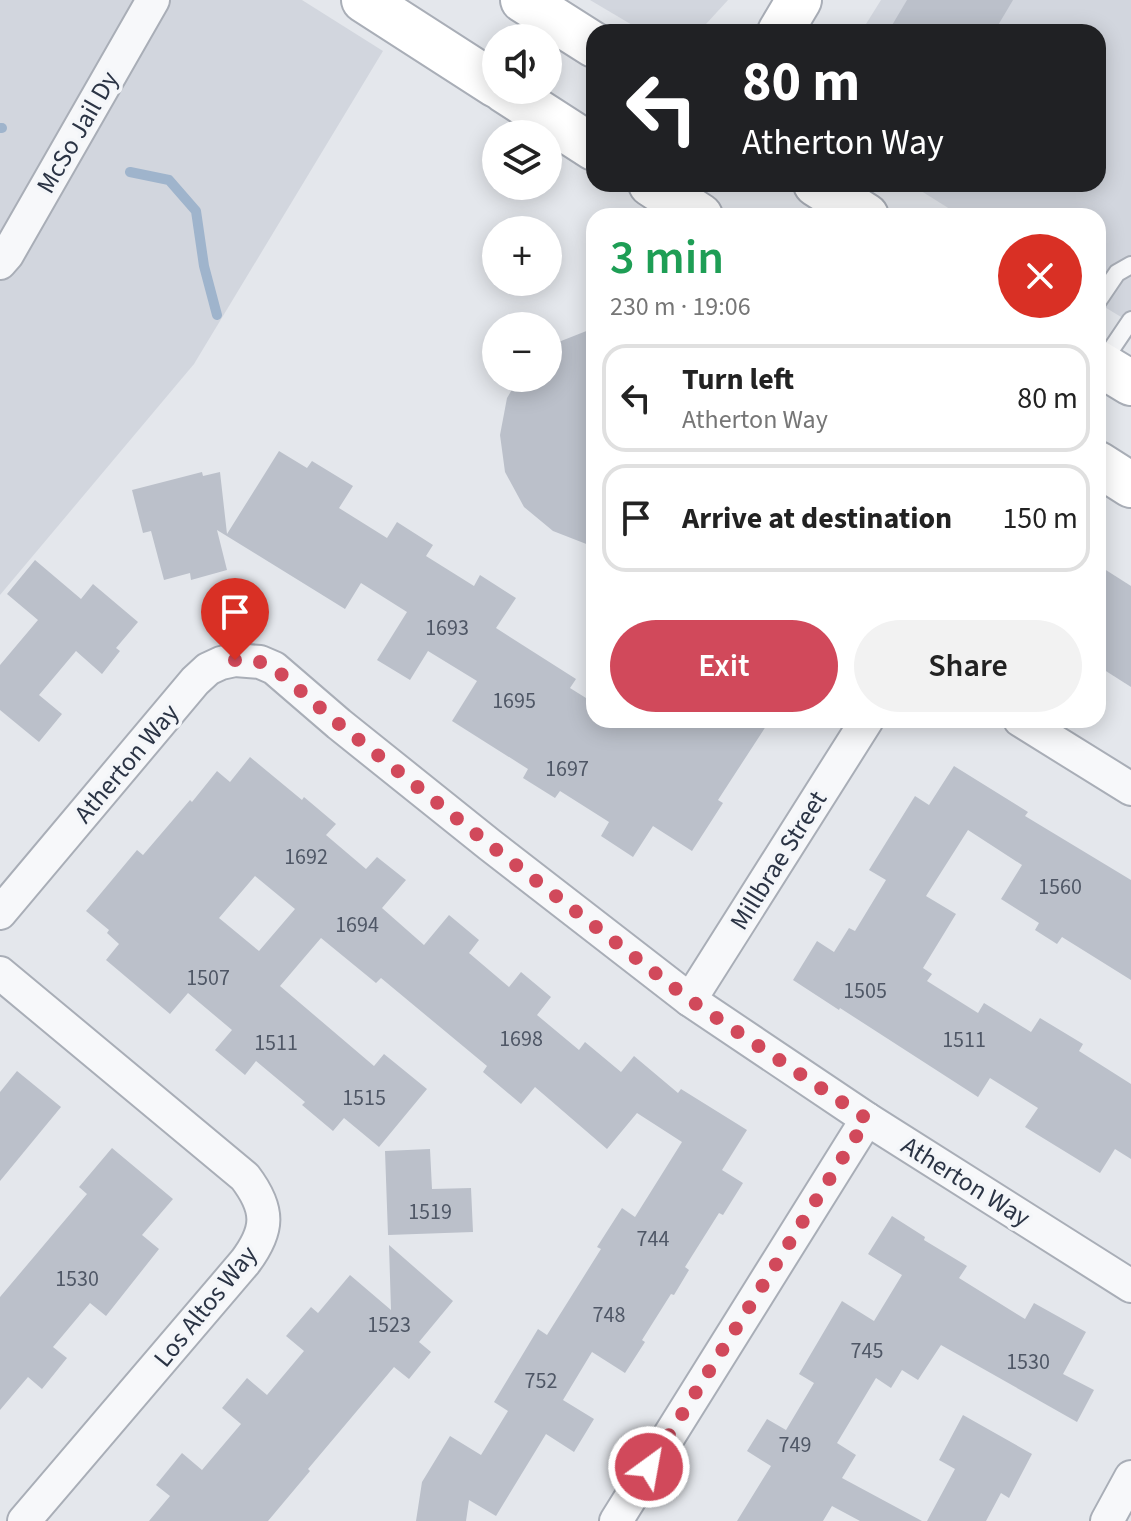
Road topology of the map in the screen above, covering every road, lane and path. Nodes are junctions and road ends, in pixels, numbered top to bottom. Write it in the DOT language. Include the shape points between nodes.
graph roads {
  1 [pos="153,0"];
  2 [pos="364,0"];
  3 [pos="523,0"];
  4 [pos="799,0"];
  5 [pos="785,24"];
  6 [pos="586,40"];
  7 [pos="482,76"];
  8 [pos="526,104"];
  9 [pos="586,143"];
  10 [pos="828,192"];
  11 [pos="854,208"];
  12 [pos="0,263"];
  13 [pos="1131,265"];
  14 [pos="1106,289"];
  15 [pos="1131,320"];
  16 [pos="1110,370"];
  17 [pos="1106,469"];
  18 [pos="1131,485"];
  19 [pos="862,728"];
  20 [pos="1033,728"];
  21 [pos="1131,789"];
  22 [pos="0,913"];
  23 [pos="0,973"];
  24 [pos="690,1000"];
  25 [pos="867,1119"];
  26 [pos="1131,1286"];
  27 [pos="1131,1477"];
  28 [pos="24,1521"];
  29 [pos="616,1521"];
  30 [pos="1107,1521"];
  1 -- 12 [label="street, McSo Jail Dy"];
  2 -- 7 [label="main road"];
  3 -- 6 [label="main road"];
  4 -- 5 [label="main road"];
  8 -- 9 [label="main road"];
  10 -- 11 [label="main road"];
  13 -- 14 [label="lane"];
  15 -- 16 [label="lane"];
  17 -- 18 [label="main road"];
  19 -- 24 [label="street, Millbrae Street"];
  20 -- 21 [label="street"];
  22 -- 24 [label="street, Atherton Way" via="195,681 221,663 246,660 274,668"];
  23 -- 28 [label="street, Los Altos Way" via="245,1177 257,1193 263,1228 245,1262"];
  24 -- 25 [label="street, Atherton Way"];
  25 -- 26 [label="street, Atherton Way"];
  25 -- 29 [label="street"];
  27 -- 30 [label="street"];
}
